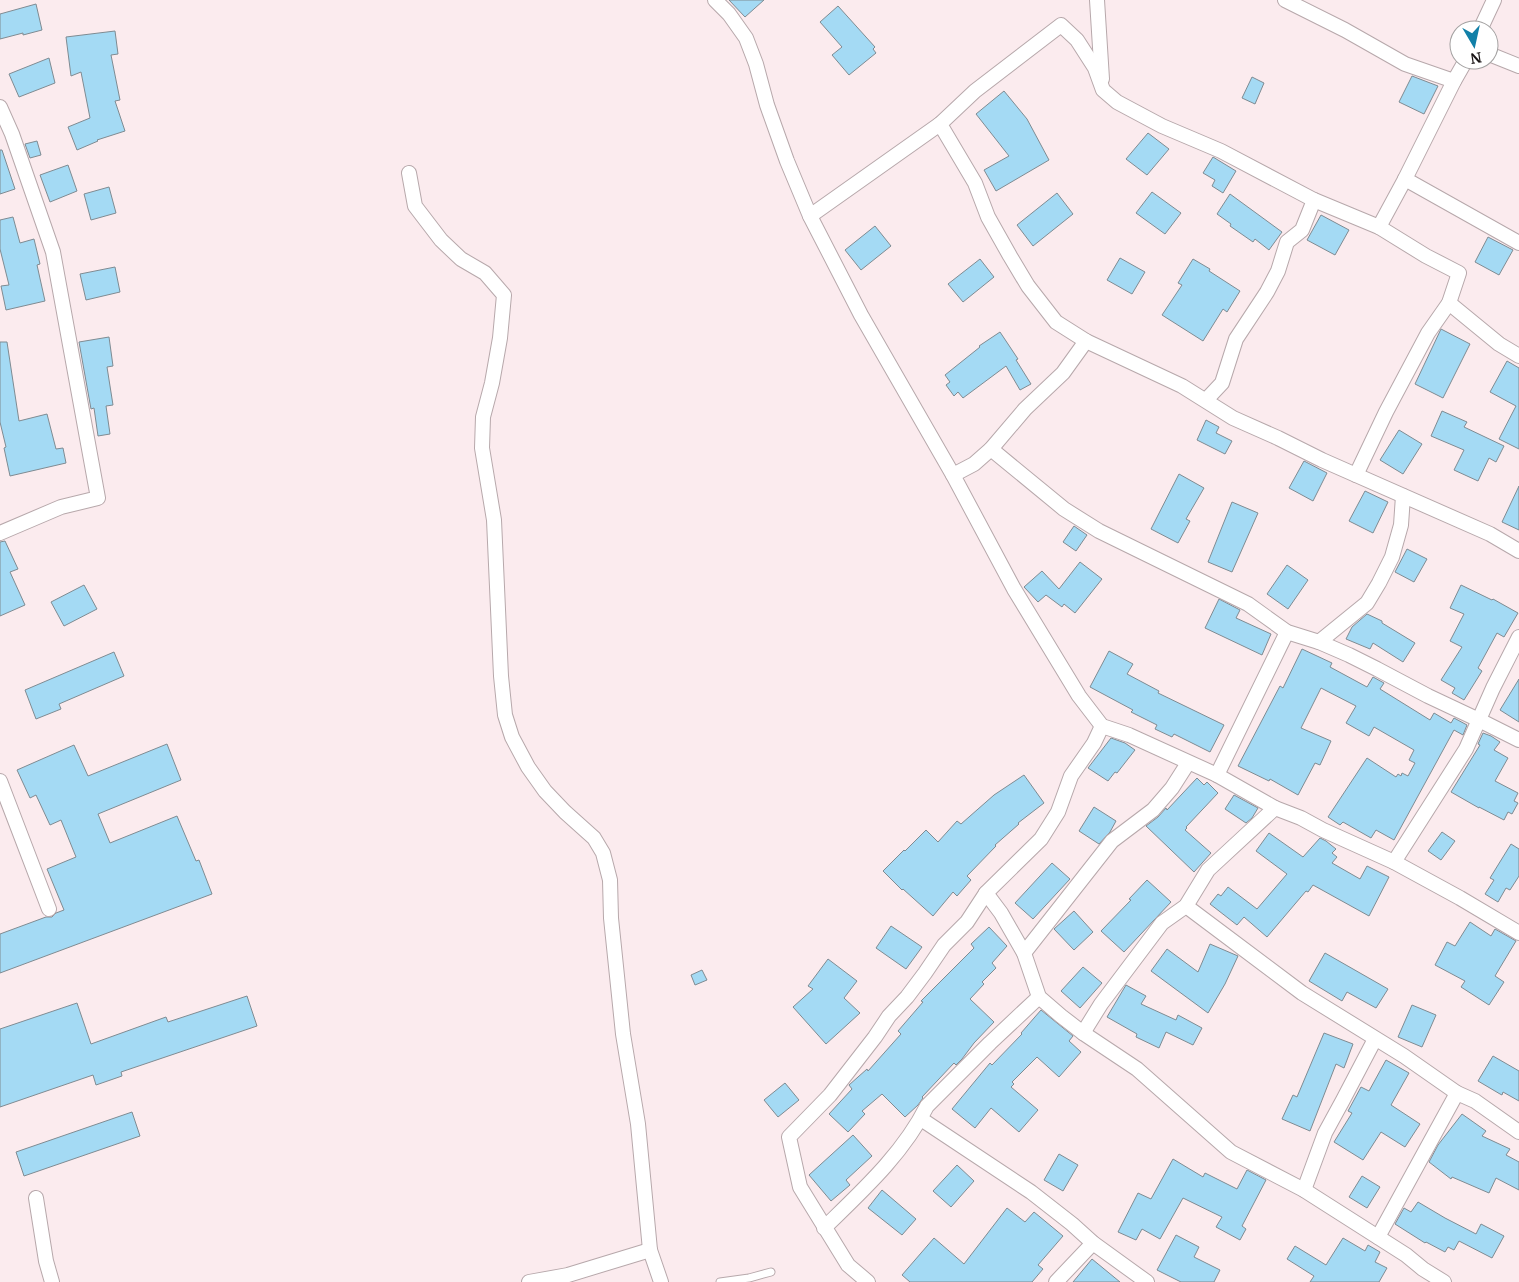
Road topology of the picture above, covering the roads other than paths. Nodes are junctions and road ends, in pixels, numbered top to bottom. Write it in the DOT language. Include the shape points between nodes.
graph roads {
  1 [pos="715,0"];
  2 [pos="1097,0"];
  3 [pos="1285,0"];
  4 [pos="1494,0"];
  5 [pos="1485,20"];
  6 [pos="1499,58"];
  7 [pos="1519,66"];
  8 [pos="1460,70"];
  9 [pos="1454,80"];
  10 [pos="1103,90"];
  11 [pos="0,108"];
  12 [pos="940,124"];
  13 [pos="408,173"];
  14 [pos="1405,179"];
  15 [pos="1314,200"];
  16 [pos="810,216"];
  17 [pos="1379,227"];
  18 [pos="1519,243"];
  19 [pos="1448,303"];
  20 [pos="1086,341"];
  21 [pos="1519,356"];
  22 [pos="1206,400"];
  23 [pos="991,449"];
  24 [pos="953,475"];
  25 [pos="1356,475"];
  26 [pos="1403,496"];
  27 [pos="0,533"];
  28 [pos="1519,551"];
  29 [pos="1287,632"];
  30 [pos="1519,638"];
  31 [pos="1320,642"];
  32 [pos="1479,720"];
  33 [pos="1102,726"];
  34 [pos="1519,740"];
  35 [pos="1188,762"];
  36 [pos="1217,775"];
  37 [pos="0,781"];
  38 [pos="1275,808"];
  39 [pos="1394,862"];
  40 [pos="986,893"];
  41 [pos="1186,906"];
  42 [pos="49,909"];
  43 [pos="1519,933"];
  44 [pos="1024,953"];
  45 [pos="1039,997"];
  46 [pos="1083,1033"];
  47 [pos="1374,1039"];
  48 [pos="1457,1093"];
  49 [pos="921,1119"];
  50 [pos="1519,1132"];
  51 [pos="1304,1190"];
  52 [pos="36,1198"];
  53 [pos="824,1228"];
  54 [pos="1378,1237"];
  55 [pos="1093,1243"];
  56 [pos="650,1250"];
  57 [pos="771,1272"];
  58 [pos="52,1282"];
  59 [pos="529,1282"];
  60 [pos="661,1282"];
  61 [pos="720,1282"];
  62 [pos="868,1282"];
  63 [pos="1056,1282"];
  64 [pos="1147,1282"];
  65 [pos="1444,1282"];
  1 -- 16 [label="street" via="746,38 767,105"];
  2 -- 10 [label="street"];
  3 -- 9 [label="street" via="1405,64"];
  4 -- 5 [label="street"];
  6 -- 7 [label="street"];
  8 -- 9 [label="street"];
  9 -- 14 [label="street"];
  10 -- 12 [label="street" via="1095,68 1077,40 1061,25 975,91"];
  10 -- 15 [label="street" via="1117,102 1162,126 1221,151"];
  11 -- 27 [label="street" via="53,252 98,498 61,507"];
  12 -- 16 [label="street"];
  12 -- 20 [label="street" via="975,183 988,217 1028,286 1056,322"];
  13 -- 56 [label="street" via="415,206 441,240 461,259 485,274 504,295 500,338 483,416 482,448 494,520 505,714 512,737 528,767 545,791 594,838 603,853 610,880 623,1034 638,1124"];
  14 -- 17 [label="street"];
  14 -- 18 [label="street"];
  15 -- 17 [label="street"];
  15 -- 22 [label="street" via="1302,230 1288,242 1267,292 1236,339 1222,383"];
  16 -- 24 [label="street" via="861,315"];
  17 -- 19 [label="street" via="1459,273"];
  19 -- 21 [label="street"];
  19 -- 25 [label="street" via="1428,333"];
  20 -- 22 [label="street"];
  20 -- 23 [label="street" via="1063,373 1025,409"];
  22 -- 25 [label="street" via="1233,418"];
  23 -- 24 [label="street" via="974,464"];
  23 -- 29 [label="street" via="1064,509 1099,532 1248,604"];
  24 -- 33 [label="street" via="1019,596 1079,696"];
  25 -- 26 [label="street"];
  26 -- 28 [label="street" via="1490,534"];
  26 -- 31 [label="street" via="1401,525 1392,556 1379,583 1367,603"];
  29 -- 31 [label="street"];
  29 -- 36 [label="street"];
  30 -- 32 [label="street"];
  31 -- 32 [label="street"];
  32 -- 34 [label="street"];
  32 -- 39 [label="street" via="1466,749"];
  33 -- 35 [label="street"];
  33 -- 40 [label="street" via="1071,776 1058,812 1041,839"];
  35 -- 36 [label="street"];
  35 -- 44 [label="street" via="1153,810 1112,841"];
  36 -- 38 [label="street"];
  37 -- 42 [label="street"];
  38 -- 39 [label="street"];
  38 -- 41 [label="street" via="1208,870"];
  39 -- 43 [label="street"];
  40 -- 44 [label="street"];
  40 -- 53 [label="street" via="830,1095 789,1137 800,1187"];
  41 -- 46 [label="street" via="1162,923"];
  41 -- 47 [label="street" via="1302,994"];
  44 -- 45 [label="street"];
  45 -- 46 [label="street"];
  45 -- 49 [label="street" via="927,1106"];
  46 -- 51 [label="street" via="1137,1069 1231,1152"];
  47 -- 48 [label="street"];
  47 -- 51 [label="street" via="1325,1132"];
  48 -- 50 [label="street" via="1475,1101"];
  48 -- 54 [label="street"];
  49 -- 53 [label="street" via="878,1176"];
  49 -- 55 [label="street" via="1031,1192"];
  51 -- 54 [label="street"];
  52 -- 58 [label="street"];
  53 -- 62 [label="street" via="848,1265"];
  54 -- 65 [label="street"];
  55 -- 63 [label="street"];
  55 -- 64 [label="street"];
  56 -- 59 [label="street" via="568,1275"];
  56 -- 60 [label="street"];
  57 -- 61 [label="lane"];
}
